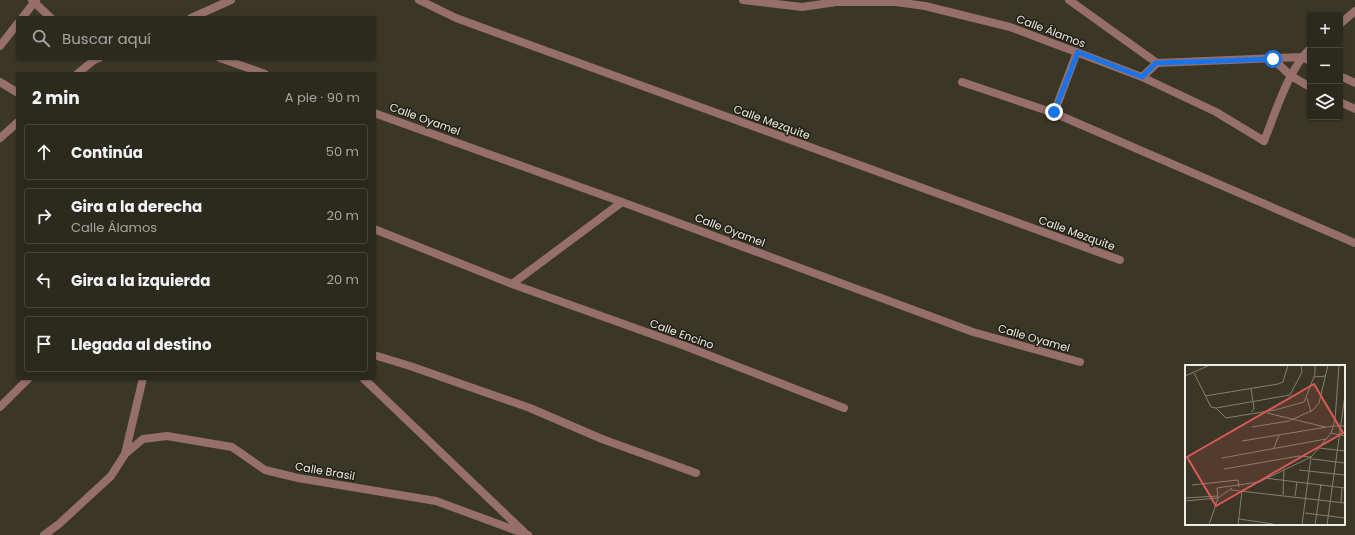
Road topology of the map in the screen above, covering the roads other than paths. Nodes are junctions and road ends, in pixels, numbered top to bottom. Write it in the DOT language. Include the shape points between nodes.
graph roads {
  1 [pos="231,0"];
  2 [pos="419,0"];
  3 [pos="743,0"];
  4 [pos="34,1"];
  5 [pos="834,1"];
  6 [pos="1074,2"];
  7 [pos="1355,11"];
  8 [pos="23,16"];
  9 [pos="49,16"];
  10 [pos="195,16"];
  11 [pos="1343,21"];
  12 [pos="16,26"];
  13 [pos="0,46"];
  14 [pos="1078,52"];
  15 [pos="1307,52"];
  16 [pos="1302,57"];
  17 [pos="1273,59"];
  18 [pos="94,60"];
  19 [pos="226,60"];
  20 [pos="1307,60"];
  21 [pos="1156,63"];
  22 [pos="79,72"];
  23 [pos="259,72"];
  24 [pos="1290,76"];
  25 [pos="1142,77"];
  26 [pos="1343,77"];
  27 [pos="0,82"];
  28 [pos="962,82"];
  29 [pos="1355,83"];
  30 [pos="1307,86"];
  31 [pos="16,92"];
  32 [pos="1343,103"];
  33 [pos="1355,109"];
  34 [pos="1054,112"];
  35 [pos="376,114"];
  36 [pos="16,124"];
  37 [pos="0,138"];
  38 [pos="622,202"];
  39 [pos="376,230"];
  40 [pos="1355,243"];
  41 [pos="1120,260"];
  42 [pos="512,284"];
  43 [pos="376,356"];
  44 [pos="1080,362"];
  45 [pos="27,380"];
  46 [pos="142,380"];
  47 [pos="365,380"];
  48 [pos="0,407"];
  49 [pos="844,408"];
  50 [pos="124,454"];
  51 [pos="696,473"];
  52 [pos="527,534"];
  53 [pos="44,535"];
  1 -- 10 [label="street"];
  2 -- 41 [label="street, Calle Mezquite" via="456,18"];
  3 -- 5 [label="street, Calle Álamos" via="802,7"];
  4 -- 8 [label="street"];
  4 -- 9 [label="street"];
  5 -- 14 [label="street, Calle Álamos" via="896,2 925,6 1010,26"];
  6 -- 21 [label="street"];
  7 -- 11 [label="street"];
  12 -- 13 [label="street"];
  14 -- 25 [label="street, Calle Álamos"];
  14 -- 34 [label="street"];
  15 -- 16 [label="street, Calle Álamos"];
  16 -- 17 [label="street"];
  16 -- 20 [label="street"];
  16 -- 24 [label="street, Calle Álamos"];
  17 -- 21 [label="street"];
  17 -- 24 [label="street"];
  18 -- 22 [label="street"];
  19 -- 23 [label="street"];
  21 -- 25 [label="street"];
  24 -- 25 [label="street, Calle Álamos" via="1264,141 1216,112"];
  24 -- 30 [label="street"];
  26 -- 29 [label="street"];
  27 -- 31 [label="street"];
  28 -- 34 [label="street"];
  32 -- 33 [label="street"];
  34 -- 40 [label="street"];
  35 -- 38 [label="street, Calle Oyamel"];
  36 -- 37 [label="street"];
  38 -- 42 [label="street"];
  38 -- 44 [label="street, Calle Oyamel" via="973,332"];
  39 -- 42 [label="street, Calle Encino"];
  42 -- 49 [label="street, Calle Encino" via="685,346"];
  43 -- 51 [label="street" via="530,408 602,439"];
  45 -- 48 [label="street"];
  46 -- 50 [label="street, Calle Brasil"];
  47 -- 52 [label="street"];
  50 -- 52 [label="street, Calle Brasil" via="144,439 167,436 232,447 265,470 436,501"];
  50 -- 53 [label="street, Calle Brasil" via="111,476 60,524"];
}
